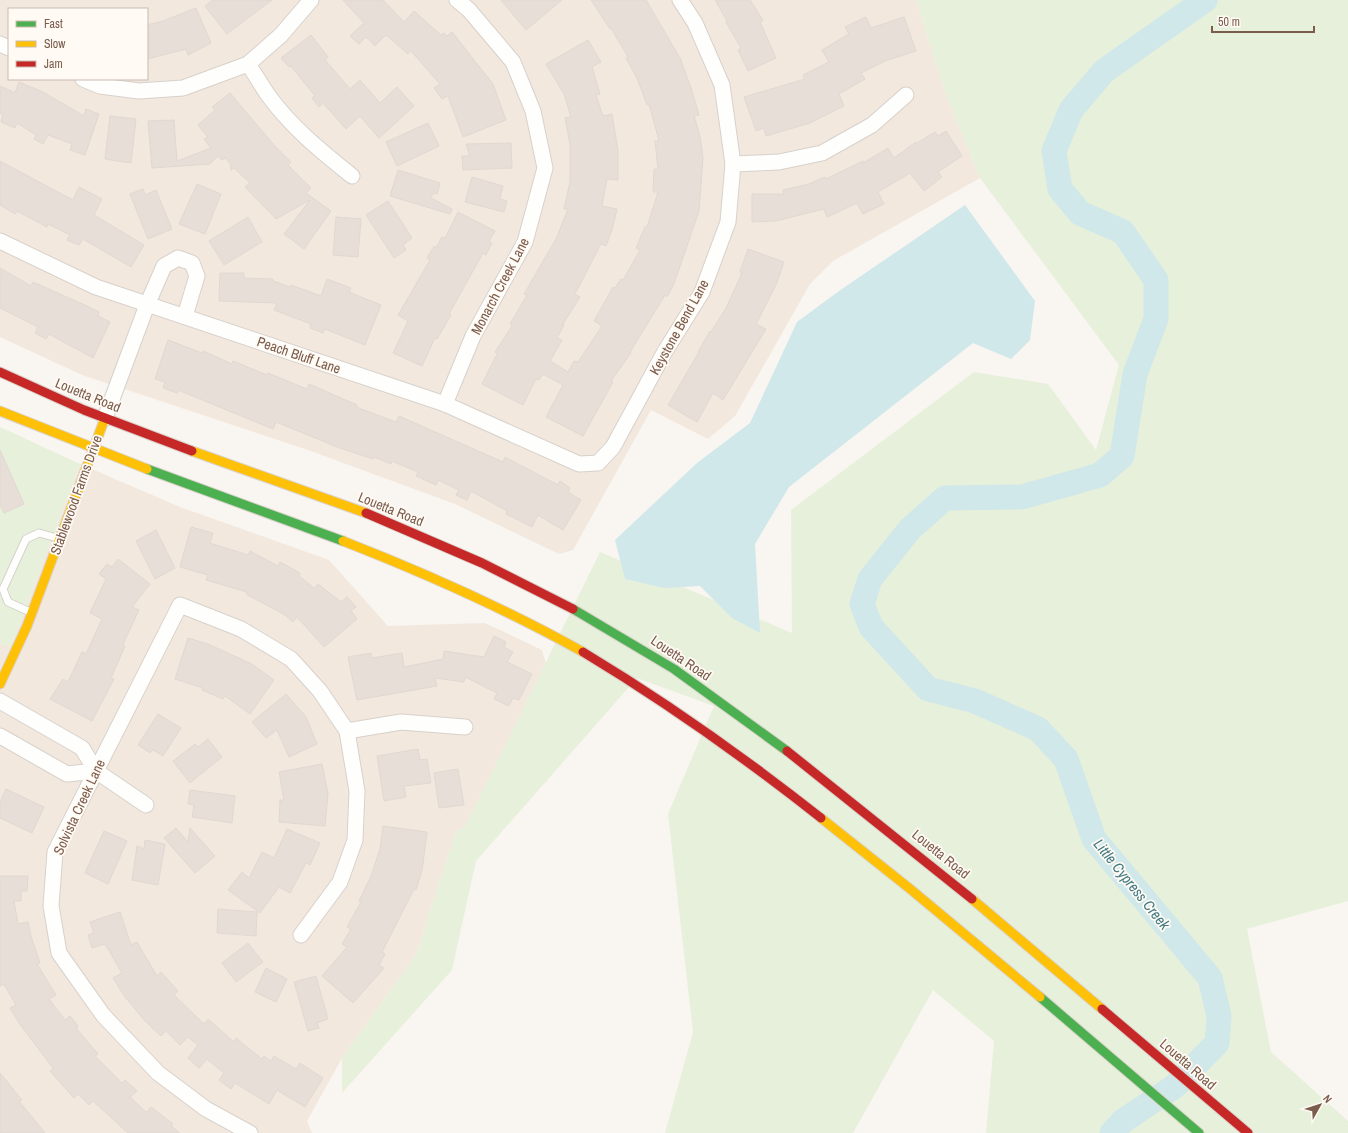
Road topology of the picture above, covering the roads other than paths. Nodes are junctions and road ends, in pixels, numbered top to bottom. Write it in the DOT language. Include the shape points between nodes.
graph roads {
  1 [pos="311,0"];
  2 [pos="457,0"];
  3 [pos="680,0"];
  4 [pos="248,64"];
  5 [pos="85,80"];
  6 [pos="906,95"];
  7 [pos="733,164"];
  8 [pos="352,176"];
  9 [pos="0,240"];
  10 [pos="147,305"];
  11 [pos="185,316"];
  12 [pos="0,372"];
  13 [pos="445,404"];
  14 [pos="0,411"];
  15 [pos="105,418"];
  16 [pos="92,450"];
  17 [pos="598,463"];
  18 [pos="60,538"];
  19 [pos="32,612"];
  20 [pos="0,684"];
  21 [pos="0,701"];
  22 [pos="465,727"];
  23 [pos="347,731"];
  24 [pos="0,736"];
  25 [pos="96,771"];
  26 [pos="146,805"];
  27 [pos="301,935"];
  28 [pos="250,1133"];
  29 [pos="1199,1133"];
  30 [pos="1248,1133"];
  1 -- 4 [label="street" via="281,35"];
  2 -- 13 [label="street, Monarch Creek Lane" via="469,10 513,62 533,111 545,168 525,242 473,336"];
  3 -- 7 [label="street, Keystone Bend Lane" via="695,23 722,85"];
  4 -- 5 [label="street" via="183,88 139,91 100,86"];
  4 -- 8 [label="street" via="269,96 296,127"];
  6 -- 7 [label="street" via="872,125 822,153 779,162"];
  7 -- 17 [label="street, Keystone Bend Lane" via="728,222 702,292 664,353 613,448"];
  9 -- 10 [label="street, Peach Bluff Lane" via="96,287"];
  10 -- 11 [label="street, Peach Bluff Lane"];
  10 -- 11 [label="street, Stablewood Farms Drive" via="164,266 178,258 192,263 197,276"];
  10 -- 15 [label="street, Stablewood Farms Drive"];
  11 -- 13 [label="street, Peach Bluff Lane"];
  12 -- 15 [label="main road, Louetta Road"];
  13 -- 17 [label="street, Peach Bluff Lane" via="579,464"];
  14 -- 16 [label="main road"];
  15 -- 16 [label="main road, Stablewood Farms Drive"];
  15 -- 30 [label="main road, Louetta Road" via="366,513 450,548 550,596 627,639 773,739 923,858"];
  16 -- 18 [label="main road, Stablewood Farms Drive"];
  16 -- 29 [label="main road" via="354,544 445,582 538,627 614,670 761,770 988,953"];
  18 -- 19 [label="main road, Stablewood Farms Drive"];
  18 -- 19 [label="lane" via="39,533 26,539 3,589 8,602"];
  19 -- 20 [label="main road, Stablewood Farms Drive"];
  21 -- 25 [label="street" via="82,748"];
  22 -- 23 [label="street" via="401,722"];
  23 -- 25 [label="street, Solvista Creek Lane" via="320,691 291,659 242,629 180,605"];
  23 -- 27 [label="street" via="357,791 355,840 340,882"];
  24 -- 25 [label="street" via="67,774"];
  25 -- 26 [label="street"];
  25 -- 28 [label="street, Solvista Creek Lane" via="55,852 51,906 59,953 103,1015 158,1073 206,1109"];
}
